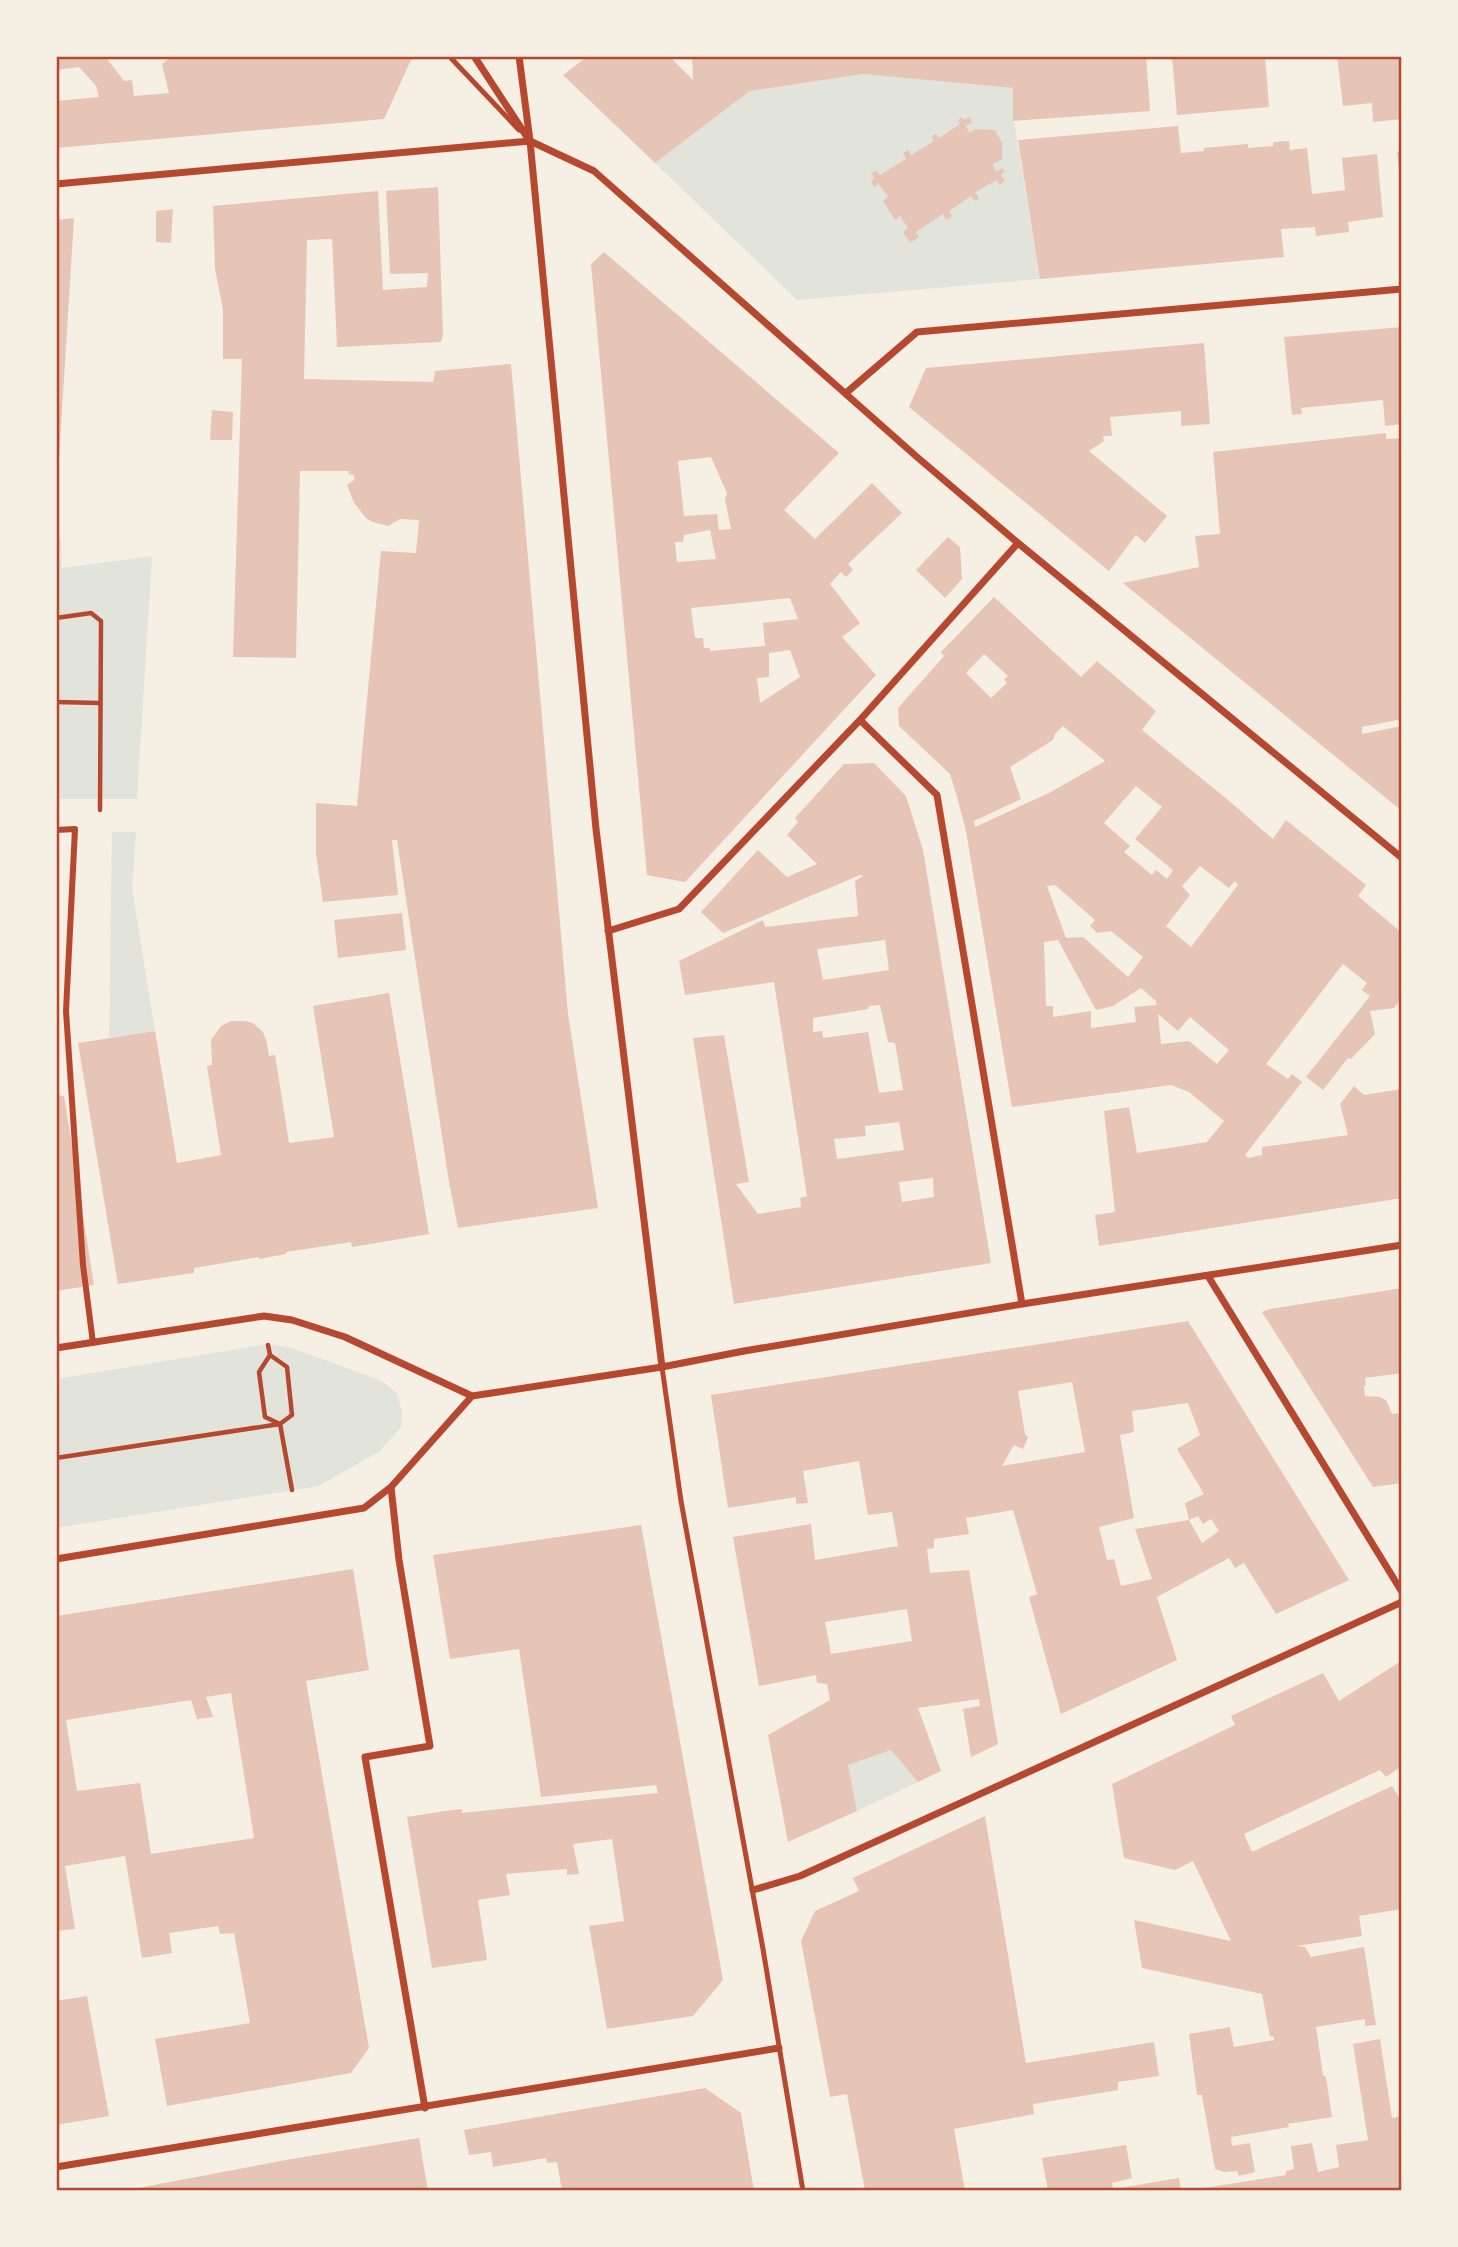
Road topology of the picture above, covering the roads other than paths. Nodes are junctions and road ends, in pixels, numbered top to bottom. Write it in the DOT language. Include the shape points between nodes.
graph roads {
  1 [pos="449,56"];
  2 [pos="474,56"];
  3 [pos="519,56"];
  4 [pos="530,141"];
  5 [pos="56,184"];
  6 [pos="1402,289"];
  7 [pos="846,393"];
  8 [pos="1018,543"];
  9 [pos="860,720"];
  10 [pos="56,830"];
  11 [pos="1402,858"];
  12 [pos="608,931"];
  13 [pos="1402,1245"];
  14 [pos="1209,1276"];
  15 [pos="1022,1304"];
  16 [pos="93,1343"];
  17 [pos="56,1348"];
  18 [pos="662,1367"];
  19 [pos="471,1396"];
  20 [pos="391,1487"];
  21 [pos="56,1559"];
  22 [pos="1402,1592"];
  23 [pos="1402,1602"];
  24 [pos="753,1890"];
  25 [pos="779,2048"];
  26 [pos="425,2108"];
  27 [pos="56,2167"];
  28 [pos="803,2191"];
  1 -- 4 [label="lane"];
  2 -- 4 [label="street"];
  3 -- 4 [label="street"];
  4 -- 5 [label="street"];
  4 -- 7 [label="street" via="594,171"];
  4 -- 12 [label="street"];
  6 -- 7 [label="street" via="917,332"];
  7 -- 8 [label="street"];
  8 -- 9 [label="street"];
  8 -- 11 [label="street"];
  9 -- 12 [label="street" via="679,909"];
  9 -- 15 [label="street" via="937,795"];
  10 -- 16 [label="street" via="75,829 66,1011 83,1265"];
  12 -- 18 [label="street"];
  13 -- 14 [label="street"];
  14 -- 15 [label="street"];
  14 -- 22 [label="street"];
  15 -- 18 [label="street"];
  16 -- 17 [label="street"];
  16 -- 19 [label="street" via="264,1316 345,1337"];
  18 -- 19 [label="street"];
  18 -- 24 [label="lane" via="683,1513"];
  19 -- 20 [label="street"];
  20 -- 21 [label="street" via="364,1508"];
  20 -- 26 [label="street" via="398,1560 430,1746 365,1757"];
  23 -- 24 [label="street" via="800,1876"];
  24 -- 25 [label="lane"];
  25 -- 26 [label="street"];
  25 -- 28 [label="lane"];
  26 -- 27 [label="street"];
}
